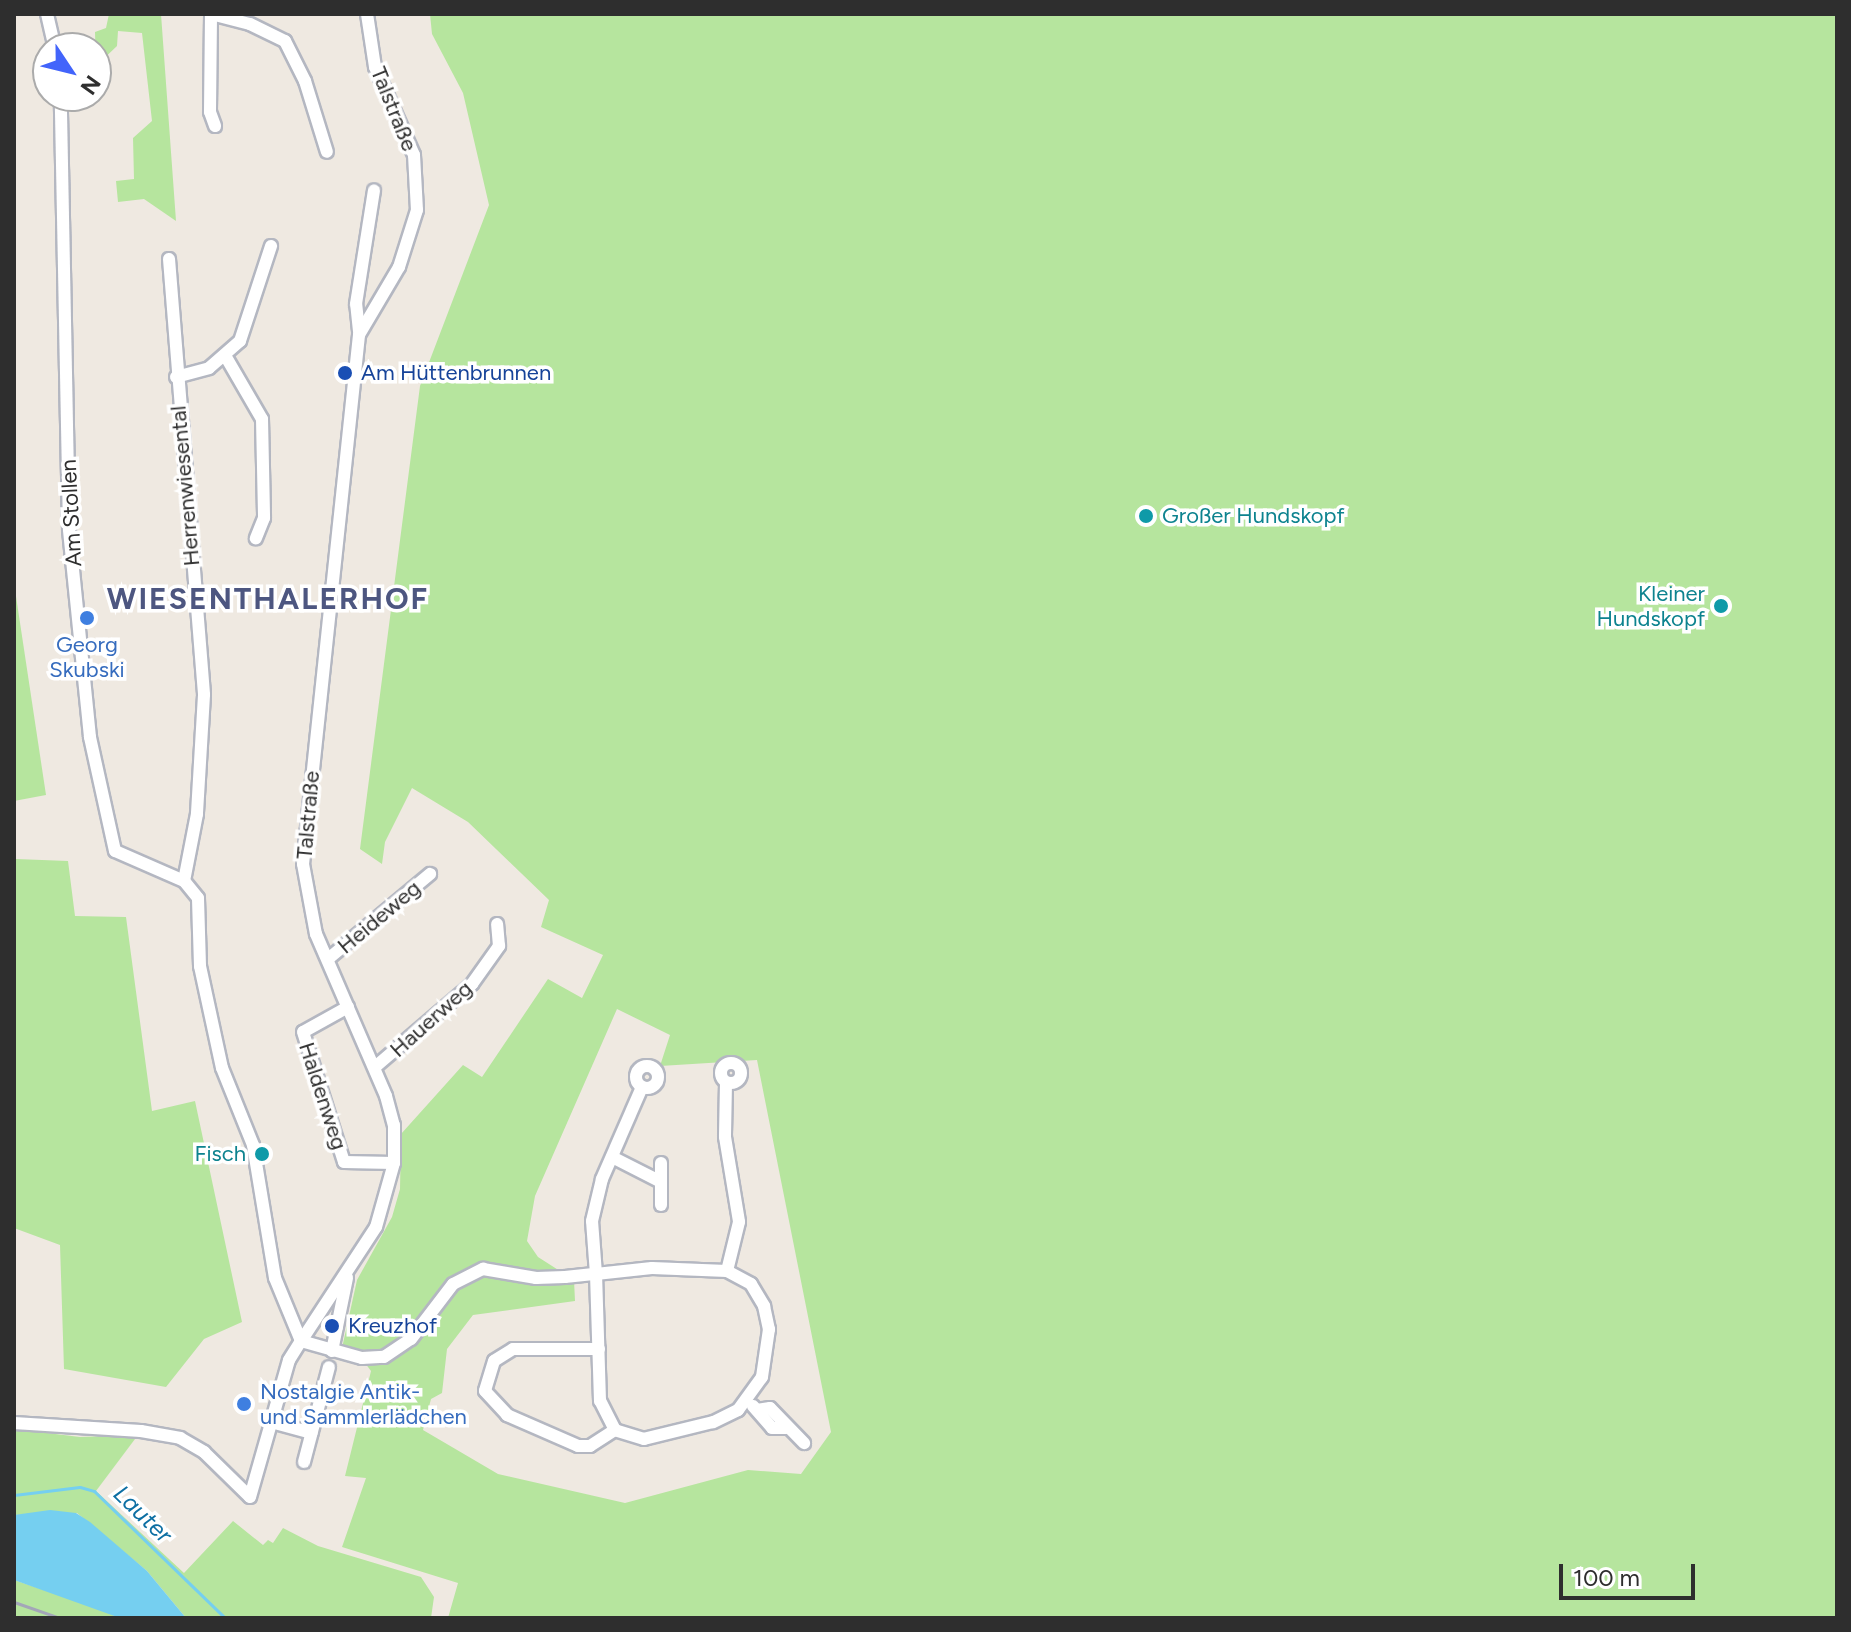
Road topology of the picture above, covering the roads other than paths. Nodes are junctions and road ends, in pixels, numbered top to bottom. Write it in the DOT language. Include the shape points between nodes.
graph roads {
  1 [pos="367,14"];
  2 [pos="211,15"];
  3 [pos="61,112"];
  4 [pos="215,126"];
  5 [pos="327,152"];
  6 [pos="374,190"];
  7 [pos="271,246"];
  8 [pos="169,259"];
  9 [pos="359,335"];
  10 [pos="226,357"];
  11 [pos="176,377"];
  12 [pos="256,538"];
  13 [pos="430,874"];
  14 [pos="184,881"];
  15 [pos="497,924"];
  16 [pos="328,959"];
  17 [pos="348,1007"];
  18 [pos="375,1067"];
  19 [pos="726,1083"];
  20 [pos="642,1087"];
  21 [pos="612,1157"];
  22 [pos="394,1163"];
  23 [pos="661,1163"];
  24 [pos="661,1182"];
  25 [pos="661,1205"];
  26 [pos="349,1271"];
  27 [pos="727,1271"];
  28 [pos="596,1274"];
  29 [pos="301,1341"];
  30 [pos="599,1349"];
  31 [pos="332,1351"];
  32 [pos="329,1367"];
  33 [pos="752,1406"];
  34 [pos="271,1422"];
  35 [pos="14,1423"];
  36 [pos="615,1430"];
  37 [pos="312,1433"];
  38 [pos="804,1443"];
  39 [pos="304,1462"];
  1 -- 9 [label="street, Talstraße" via="375,67 405,130 419,185 413,231 399,267"];
  2 -- 4 [label="street" via="210,112"];
  2 -- 5 [label="street" via="250,24 285,41 305,81"];
  3 -- 14 [label="street, Am Stollen" via="69,529 90,737 115,851"];
  6 -- 9 [label="street, Talstraße" via="356,304"];
  7 -- 10 [label="street" via="247,324"];
  8 -- 11 [label="street, Herrenwiesental"];
  9 -- 16 [label="street, Talstraße" via="303,864 308,904"];
  10 -- 11 [label="street, Herrenwiesental"];
  10 -- 12 [label="street" via="251,394 266,443 264,518"];
  11 -- 14 [label="street, Herrenwiesental" via="204,695 197,814"];
  13 -- 16 [label="street, Heideweg"];
  14 -- 29 [label="street" via="198,898 200,966 222,1068 253,1145 275,1278"];
  15 -- 18 [label="street, Hauerweg" via="499,946 472,984"];
  16 -- 17 [label="street, Talstraße"];
  17 -- 18 [label="street, Talstraße"];
  17 -- 22 [label="street, Haldenweg" via="303,1032 344,1162"];
  18 -- 22 [label="street, Talstraße" via="394,1125"];
  19 -- 27 [label="street" via="725,1137 739,1222"];
  20 -- 21 [label="street"];
  21 -- 24 [label="street"];
  21 -- 28 [label="street" via="592,1221"];
  22 -- 26 [label="street, Talstraße" via="376,1227"];
  23 -- 24 [label="street"];
  24 -- 25 [label="street"];
  26 -- 29 [label="street, Talstraße"];
  26 -- 31 [label="street, Talstraße"];
  27 -- 28 [label="street" via="652,1268"];
  27 -- 33 [label="street" via="751,1284 769,1329 767,1361"];
  28 -- 30 [label="street"];
  28 -- 31 [label="street" via="536,1278 483,1269 444,1292 398,1350 369,1358"];
  29 -- 31 [label="street"];
  29 -- 34 [label="street, Talstraße" via="289,1360"];
  30 -- 36 [label="street" via="600,1401"];
  30 -- 36 [label="street" via="513,1349 489,1369 485,1391 507,1415 569,1443 590,1446"];
  32 -- 37 [label="street"];
  33 -- 36 [label="street" via="644,1439"];
  33 -- 38 [label="street" via="770,1408"];
  34 -- 35 [label="street, Talstraße" via="250,1497 204,1452 180,1438"];
  34 -- 37 [label="street"];
  37 -- 39 [label="street"];
}
